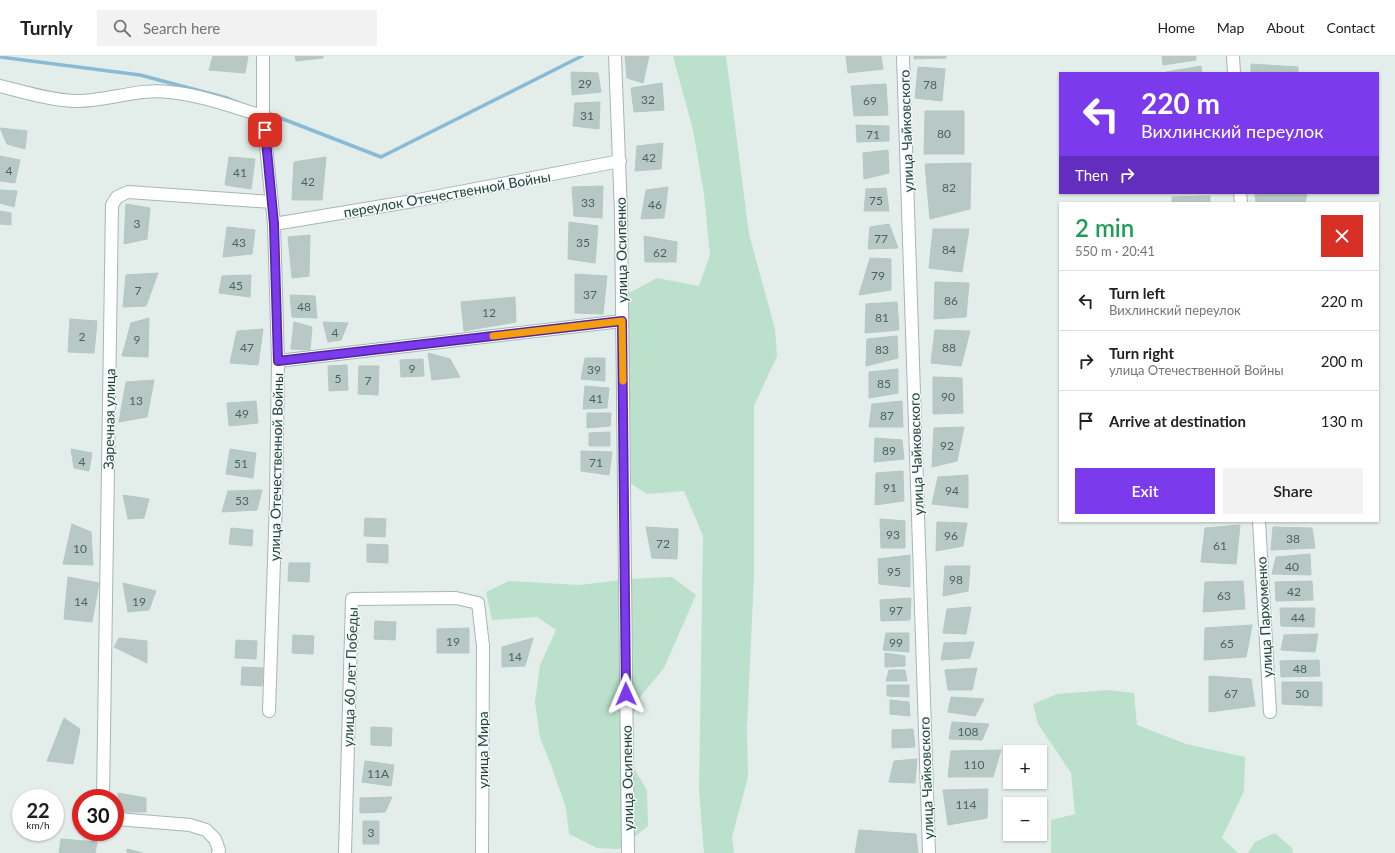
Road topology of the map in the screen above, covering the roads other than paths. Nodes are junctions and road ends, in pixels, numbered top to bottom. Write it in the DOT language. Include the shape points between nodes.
graph roads {
  1 [pos="263,56"];
  2 [pos="615,56"];
  3 [pos="903,56"];
  4 [pos="1233,56"];
  5 [pos="1234,72"];
  6 [pos="0,86"];
  7 [pos="263,116"];
  8 [pos="620,161"];
  9 [pos="272,202"];
  10 [pos="274,224"];
  11 [pos="622,321"];
  12 [pos="278,361"];
  13 [pos="1259,522"];
  14 [pos="483,646"];
  15 [pos="270,711"];
  16 [pos="1270,712"];
  17 [pos="102,789"];
  18 [pos="124,820"];
  19 [pos="218,853"];
  20 [pos="345,853"];
  21 [pos="482,853"];
  22 [pos="628,853"];
  23 [pos="929,853"];
  1 -- 7 [label="street, улица Отечественной Войны"];
  2 -- 8 [label="street, улица Осипенко"];
  3 -- 23 [label="street, улица Чайковского"];
  4 -- 5 [label="street"];
  6 -- 7 [label="street" via="75,101 142,92 168,92 204,99"];
  7 -- 9 [label="street, улица Отечественной Войны"];
  8 -- 10 [label="street, переулок Отечественной Войны" via="413,201"];
  8 -- 11 [label="street, улица Осипенко"];
  9 -- 10 [label="street, улица Отечественной Войны"];
  9 -- 17 [label="street, Заречная улица" via="128,192 117,196 112,205"];
  10 -- 12 [label="street, улица Отечественной Войны"];
  11 -- 12 [label="street"];
  11 -- 22 [label="street, улица Осипенко"];
  12 -- 15 [label="street, улица Отечественной Войны"];
  13 -- 16 [label="street, улица Пархоменко"];
  14 -- 20 [label="street, улица 60 лет Победы" via="478,603 456,598 352,599"];
  14 -- 21 [label="street, улица Мира"];
  18 -- 19 [label="street" via="190,825 206,830 215,839"];
}
